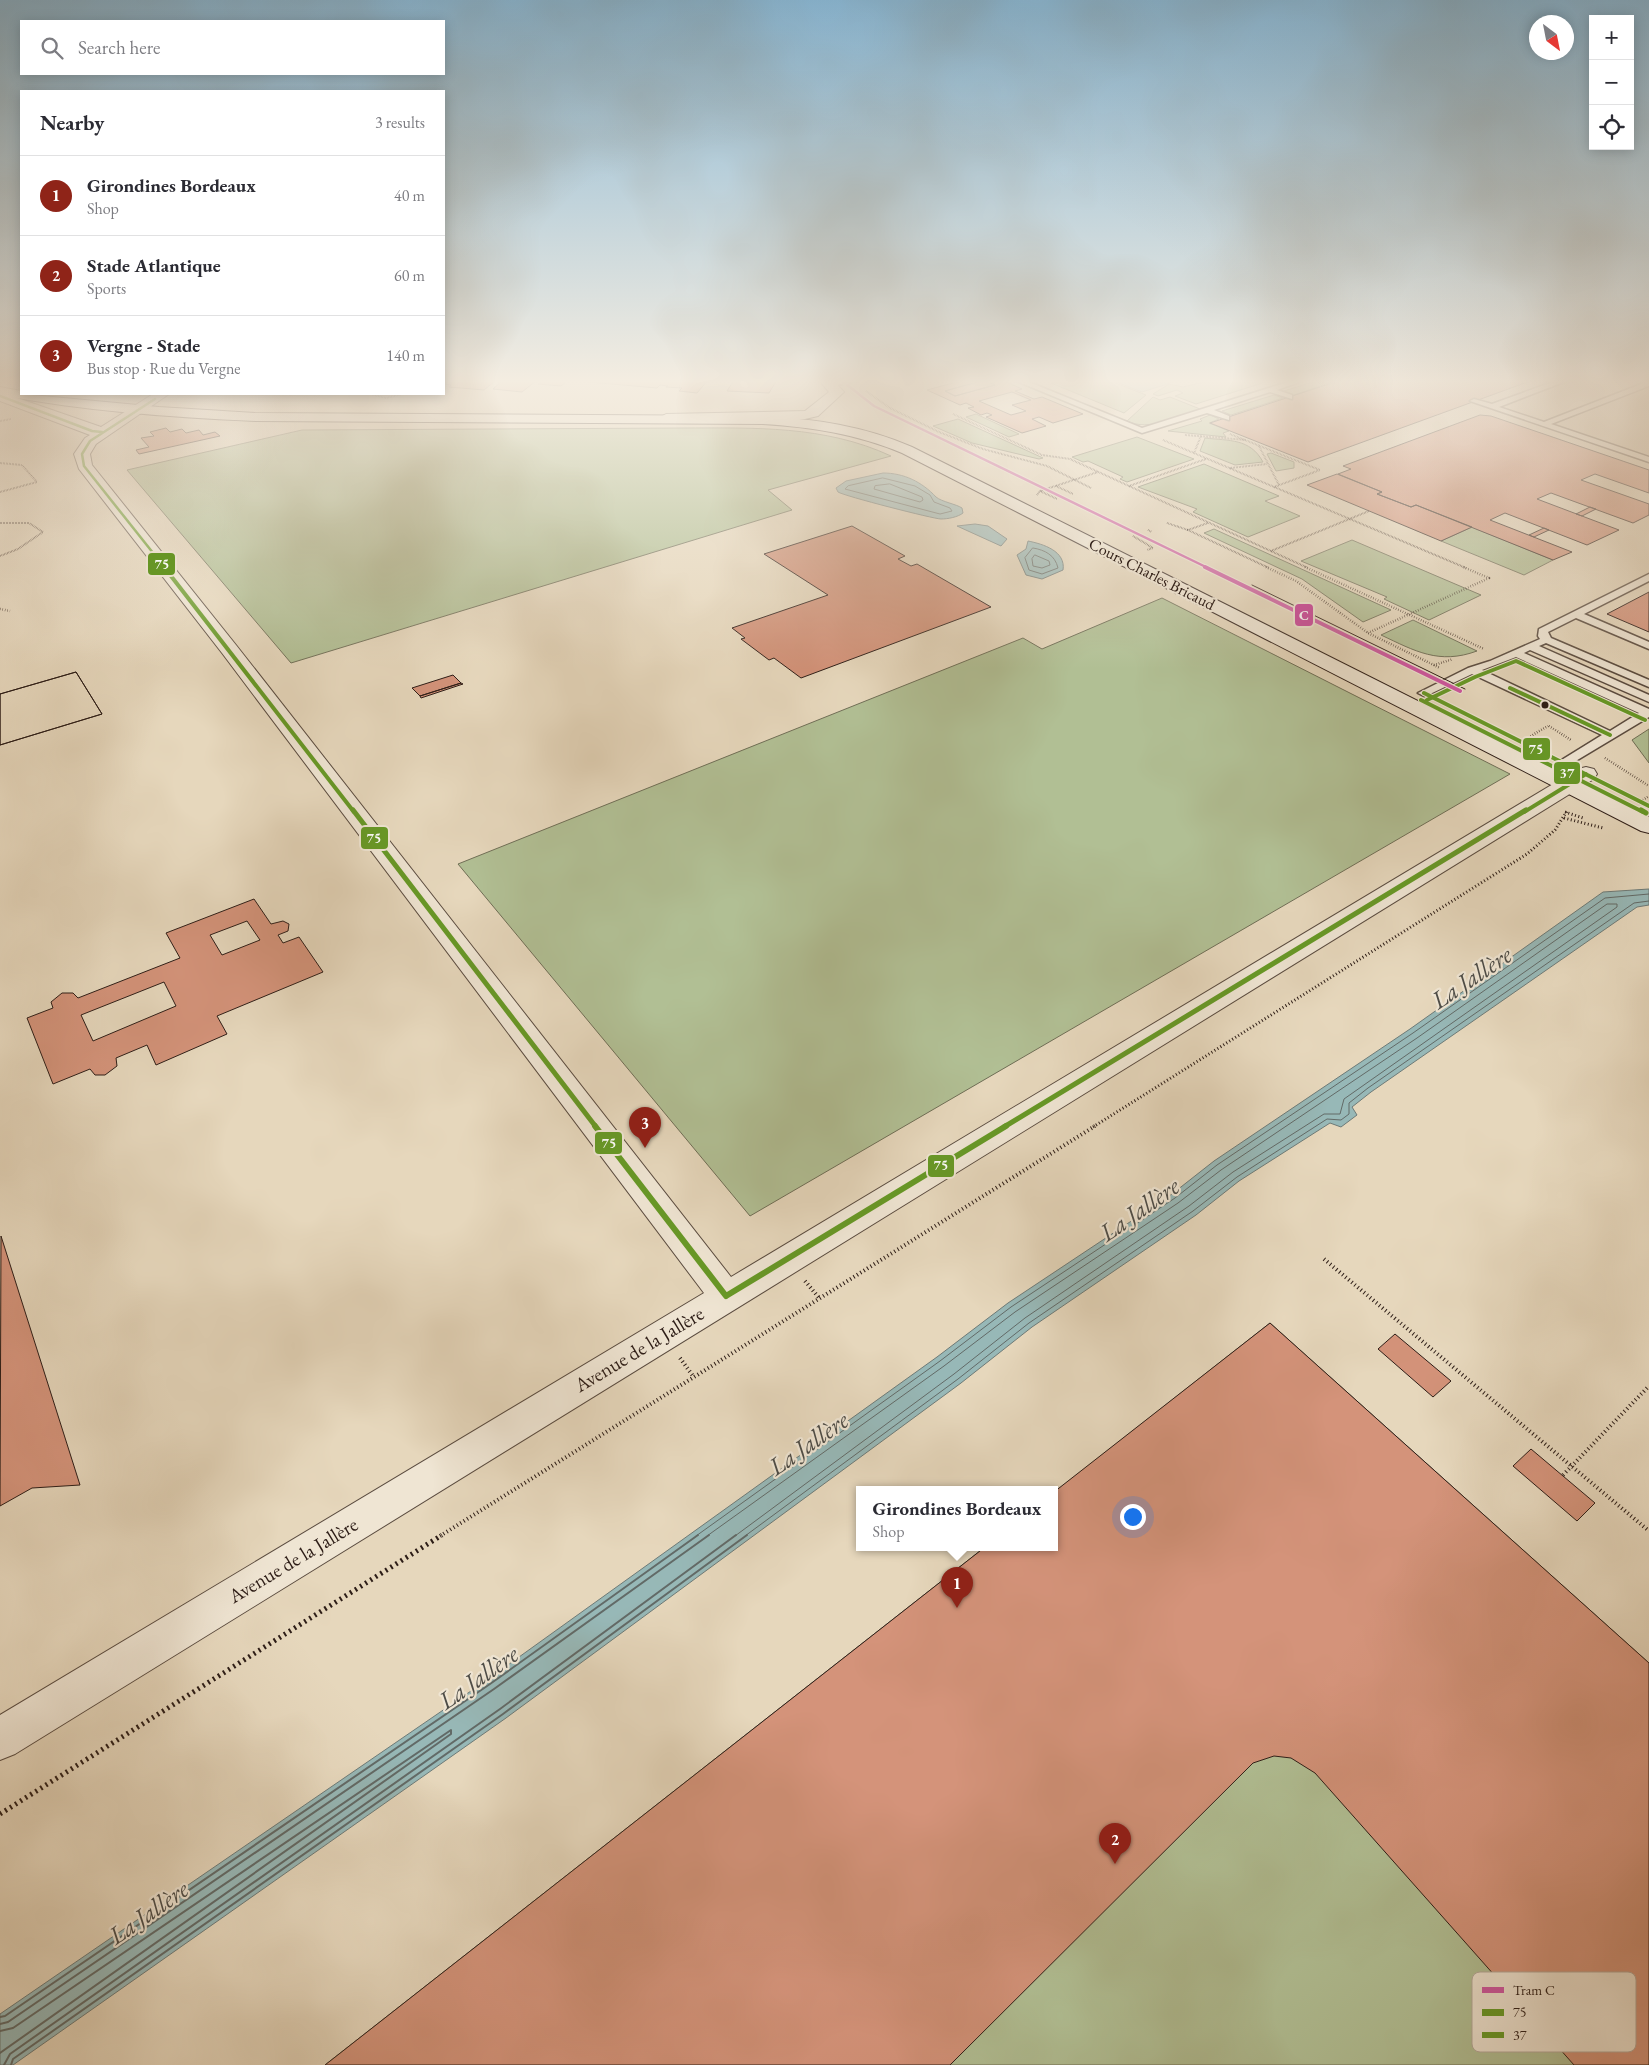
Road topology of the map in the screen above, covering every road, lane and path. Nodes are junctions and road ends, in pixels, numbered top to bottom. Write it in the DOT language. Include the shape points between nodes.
graph roads {
  1 [pos="32,476"];
  2 [pos="91,476"];
  3 [pos="960,476"];
  4 [pos="996,476"];
  5 [pos="1071,476"];
  6 [pos="1085,476"];
  7 [pos="1108,476"];
  8 [pos="1157,476"];
  9 [pos="1249,476"];
  10 [pos="1274,476"];
  11 [pos="1303,476"];
  12 [pos="1074,480"];
  13 [pos="1279,485"];
  14 [pos="1056,486"];
  15 [pos="1129,486"];
  16 [pos="1274,487"];
  17 [pos="1091,488"];
  18 [pos="0,492"];
  19 [pos="1036,494"];
  20 [pos="1073,494"];
  21 [pos="1057,499"];
  22 [pos="1369,511"];
  23 [pos="1349,519"];
  24 [pos="0,523"];
  25 [pos="1167,523"];
  26 [pos="1209,523"];
  27 [pos="1148,530"];
  28 [pos="1188,530"];
  29 [pos="1152,532"];
  30 [pos="1132,536"];
  31 [pos="1136,538"];
  32 [pos="1270,552"];
  33 [pos="0,556"];
  34 [pos="1649,577"];
  35 [pos="0,609"];
  36 [pos="10,611"];
  37 [pos="1408,614"];
  38 [pos="1575,614"];
  39 [pos="1368,633"];
  40 [pos="1318,640"];
  41 [pos="1547,640"];
  42 [pos="1530,646"];
  43 [pos="1649,646"];
  44 [pos="1516,653"];
  45 [pos="1504,658"];
  46 [pos="1472,670"];
  47 [pos="1457,676"];
  48 [pos="1649,684"];
  49 [pos="1415,688"];
  50 [pos="1649,699"];
  51 [pos="1648,712"];
  52 [pos="1542,722"];
  53 [pos="1610,735"];
  54 [pos="1587,749"];
  55 [pos="1566,774"];
  56 [pos="1649,786"];
  57 [pos="1534,806"];
  58 [pos="1649,806"];
  59 [pos="1564,818"];
  60 [pos="1649,826"];
  61 [pos="1611,830"];
  62 [pos="1324,1259"];
  63 [pos="726,1296"];
  64 [pos="1649,1386"];
  65 [pos="1571,1465"];
  66 [pos="1563,1475"];
  67 [pos="1649,1531"];
  68 [pos="0,1739"];
  69 [pos="0,1814"];
  1 -- 18 [label="path" via="37,482"];
  2 -- 63 [label="main road" via="201,613"];
  3 -- 55 [label="main road, Cours Charles Bricaud"];
  4 -- 19 [label="main road, Cours Charles Bricaud"];
  5 -- 12 [label="path"];
  6 -- 12 [label="path"];
  7 -- 15 [label="path"];
  8 -- 15 [label="path"];
  9 -- 16 [label="path"];
  10 -- 13 [label="path"];
  11 -- 13 [label="path"];
  12 -- 14 [label="path"];
  12 -- 17 [label="path"];
  13 -- 16 [label="path"];
  14 -- 19 [label="path"];
  14 -- 20 [label="path"];
  15 -- 26 [label="path"];
  16 -- 23 [label="path"];
  19 -- 21 [label="path"];
  19 -- 40 [label="main road, Cours Charles Bricaud"];
  22 -- 23 [label="path"];
  23 -- 32 [label="path"];
  23 -- 37 [label="path" via="1489,578"];
  24 -- 33 [label="path" via="29,523 43,532 18,550"];
  25 -- 28 [label="path"];
  26 -- 28 [label="path"];
  26 -- 32 [label="path"];
  27 -- 29 [label="path"];
  28 -- 39 [label="path" via="1296,581"];
  30 -- 31 [label="path"];
  32 -- 37 [label="path"];
  34 -- 38 [label="lane"];
  35 -- 36 [label="path"];
  37 -- 39 [label="path"];
  37 -- 45 [label="path"];
  38 -- 41 [label="lane" via="1543,631"];
  38 -- 43 [label="lane"];
  39 -- 47 [label="path"];
  41 -- 42 [label="lane"];
  41 -- 48 [label="lane"];
  42 -- 44 [label="lane"];
  42 -- 50 [label="lane"];
  44 -- 45 [label="lane"];
  44 -- 51 [label="lane"];
  45 -- 46 [label="lane"];
  46 -- 47 [label="lane"];
  46 -- 53 [label="lane"];
  47 -- 49 [label="lane"];
  49 -- 55 [label="main road, Cours Charles Bricaud"];
  51 -- 53 [label="lane"];
  52 -- 54 [label="path"];
  53 -- 54 [label="lane"];
  54 -- 55 [label="lane"];
  54 -- 56 [label="path"];
  55 -- 57 [label="main road, Avenue de la Jallère"];
  55 -- 58 [label="main road, Cours Charles Bricaud"];
  55 -- 59 [label="path" via="1569,803"];
  55 -- 60 [label="main road, Cours Charles Bricaud"];
  57 -- 59 [label="path"];
  57 -- 63 [label="main road, Avenue de la Jallère"];
  59 -- 61 [label="path"];
  59 -- 69 [label="path" via="1545,841 1527,854 820,1300 684,1381"];
  62 -- 65 [label="path"];
  63 -- 68 [label="main road, Avenue de la Jallère"];
  64 -- 65 [label="path"];
  65 -- 66 [label="path"];
  65 -- 67 [label="path"];
}
